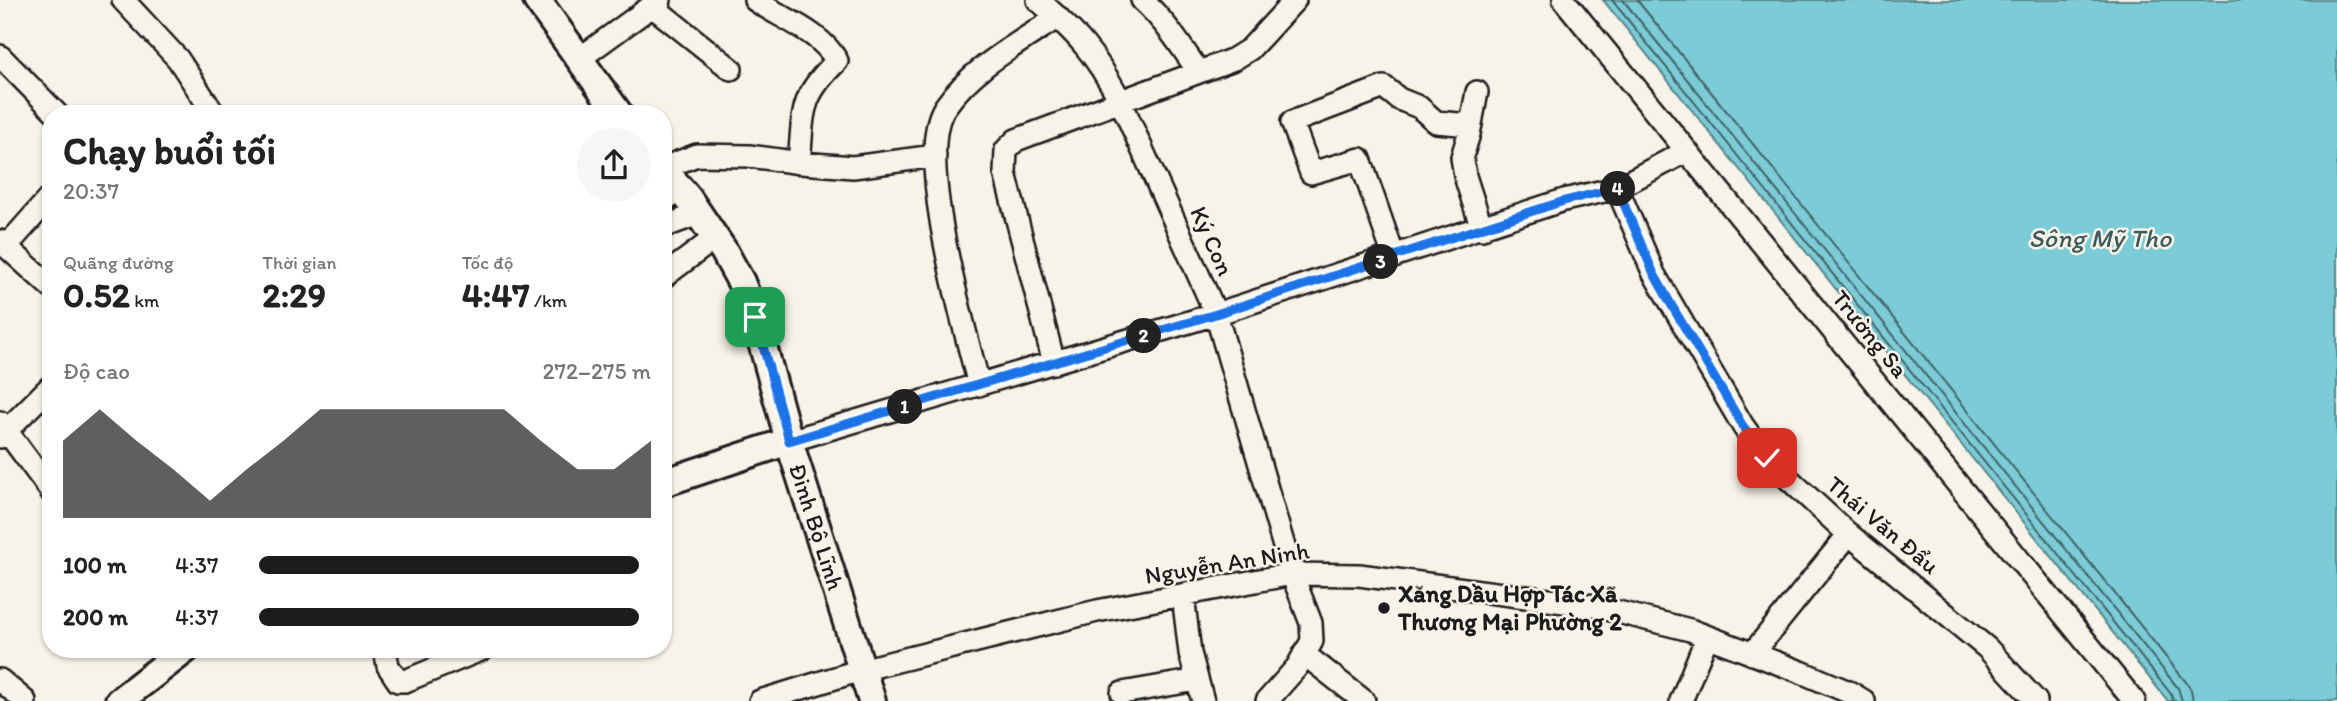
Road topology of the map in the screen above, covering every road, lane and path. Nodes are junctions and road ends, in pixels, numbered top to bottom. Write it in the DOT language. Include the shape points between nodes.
graph roads {
  1 [pos="123,0"];
  2 [pos="537,0"];
  3 [pos="755,0"];
  4 [pos="1038,0"];
  5 [pos="1142,0"];
  6 [pos="1295,0"];
  7 [pos="1564,0"];
  8 [pos="656,3"];
  9 [pos="1058,17"];
  10 [pos="0,56"];
  11 [pos="579,59"];
  12 [pos="731,69"];
  13 [pos="1198,71"];
  14 [pos="1477,92"];
  15 [pos="1120,100"];
  16 [pos="48,105"];
  17 [pos="208,105"];
  18 [pos="612,105"];
  19 [pos="1471,125"];
  20 [pos="1687,151"];
  21 [pos="935,156"];
  22 [pos="799,163"];
  23 [pos="672,165"];
  24 [pos="1617,188"];
  25 [pos="673,196"];
  26 [pos="42,205"];
  27 [pos="698,214"];
  28 [pos="672,224"];
  29 [pos="1482,229"];
  30 [pos="715,238"];
  31 [pos="3,244"];
  32 [pos="1394,257"];
  33 [pos="672,270"];
  34 [pos="42,279"];
  35 [pos="1216,314"];
  36 [pos="1054,363"];
  37 [pos="979,385"];
  38 [pos="42,394"];
  39 [pos="3,430"];
  40 [pos="789,441"];
  41 [pos="42,480"];
  42 [pos="672,480"];
  43 [pos="1849,534"];
  44 [pos="1293,575"];
  45 [pos="1183,595"];
  46 [pos="1707,636"];
  47 [pos="1304,654"];
  48 [pos="1752,654"];
  49 [pos="171,658"];
  50 [pos="387,658"];
  51 [pos="461,658"];
  52 [pos="861,670"];
  53 [pos="0,680"];
  54 [pos="1200,691"];
  55 [pos="1122,693"];
  56 [pos="1829,693"];
  57 [pos="25,701"];
  58 [pos="119,701"];
  59 [pos="760,701"];
  60 [pos="872,701"];
  61 [pos="1266,701"];
  62 [pos="1364,701"];
  63 [pos="1681,701"];
  64 [pos="1864,701"];
  65 [pos="2036,701"];
  66 [pos="2134,701"];
  1 -- 17 [label="street" via="178,59"];
  2 -- 11 [label="main road"];
  3 -- 22 [label="street" via="821,39 837,61 805,101"];
  4 -- 9 [label="street, Ký Con"];
  5 -- 13 [label="street" via="1158,14"];
  6 -- 13 [label="street" via="1250,49"];
  7 -- 20 [label="street, Trường Sa"];
  8 -- 11 [label="street"];
  8 -- 12 [label="street"];
  9 -- 15 [label="street, Ký Con" via="1096,58"];
  9 -- 21 [label="street" via="978,71 953,98 938,121"];
  10 -- 16 [label="street"];
  11 -- 18 [label="main road"];
  13 -- 15 [label="street"];
  14 -- 19 [label="street"];
  15 -- 35 [label="street, Ký Con"];
  15 -- 36 [label="street" via="1016,140 1006,150 1005,173"];
  19 -- 29 [label="street" via="1462,157"];
  19 -- 32 [label="street" via="1436,122 1384,87 1292,122 1311,173 1360,159"];
  20 -- 24 [label="street"];
  20 -- 66 [label="street, Trường Sa"];
  21 -- 22 [label="street" via="853,167"];
  21 -- 37 [label="street" via="949,268"];
  22 -- 23 [label="street" via="697,155"];
  24 -- 29 [label="street"];
  24 -- 43 [label="street, Thái Văn Đẩu" via="1654,274 1743,426 1767,458"];
  25 -- 27 [label="main road, Đinh Bộ Lĩnh"];
  26 -- 31 [label="street"];
  27 -- 28 [label="street"];
  27 -- 30 [label="main road, Đinh Bộ Lĩnh"];
  29 -- 32 [label="street"];
  30 -- 33 [label="street"];
  30 -- 40 [label="main road, Đinh Bộ Lĩnh" via="755,317"];
  31 -- 34 [label="street"];
  32 -- 35 [label="street"];
  35 -- 36 [label="street"];
  35 -- 44 [label="street, Ký Con"];
  36 -- 37 [label="street"];
  37 -- 40 [label="street"];
  38 -- 39 [label="street"];
  39 -- 41 [label="street"];
  40 -- 42 [label="main road"];
  40 -- 52 [label="main road, Đinh Bộ Lĩnh"];
  43 -- 48 [label="street"];
  43 -- 65 [label="street, Thái Văn Đẩu" via="1987,648"];
  44 -- 45 [label="street, Nguyễn An Ninh"];
  44 -- 46 [label="street, Nguyễn An Ninh" via="1359,575 1594,606"];
  44 -- 47 [label="street, Ký Con" via="1311,623 1312,641"];
  45 -- 52 [label="street, Nguyễn An Ninh" via="1097,611"];
  45 -- 54 [label="street"];
  46 -- 48 [label="street, Nguyễn An Ninh"];
  46 -- 63 [label="street"];
  47 -- 61 [label="street"];
  47 -- 62 [label="street"];
  48 -- 56 [label="street, Nguyễn An Ninh"];
  49 -- 58 [label="main road"];
  50 -- 51 [label="street" via="398,681 405,681"];
  52 -- 59 [label="street, Nguyễn An Ninh"];
  52 -- 60 [label="main road, Đinh Bộ Lĩnh"];
  53 -- 57 [label="street"];
  54 -- 55 [label="street"];
  56 -- 64 [label="street, Nguyễn An Ninh"];
}
